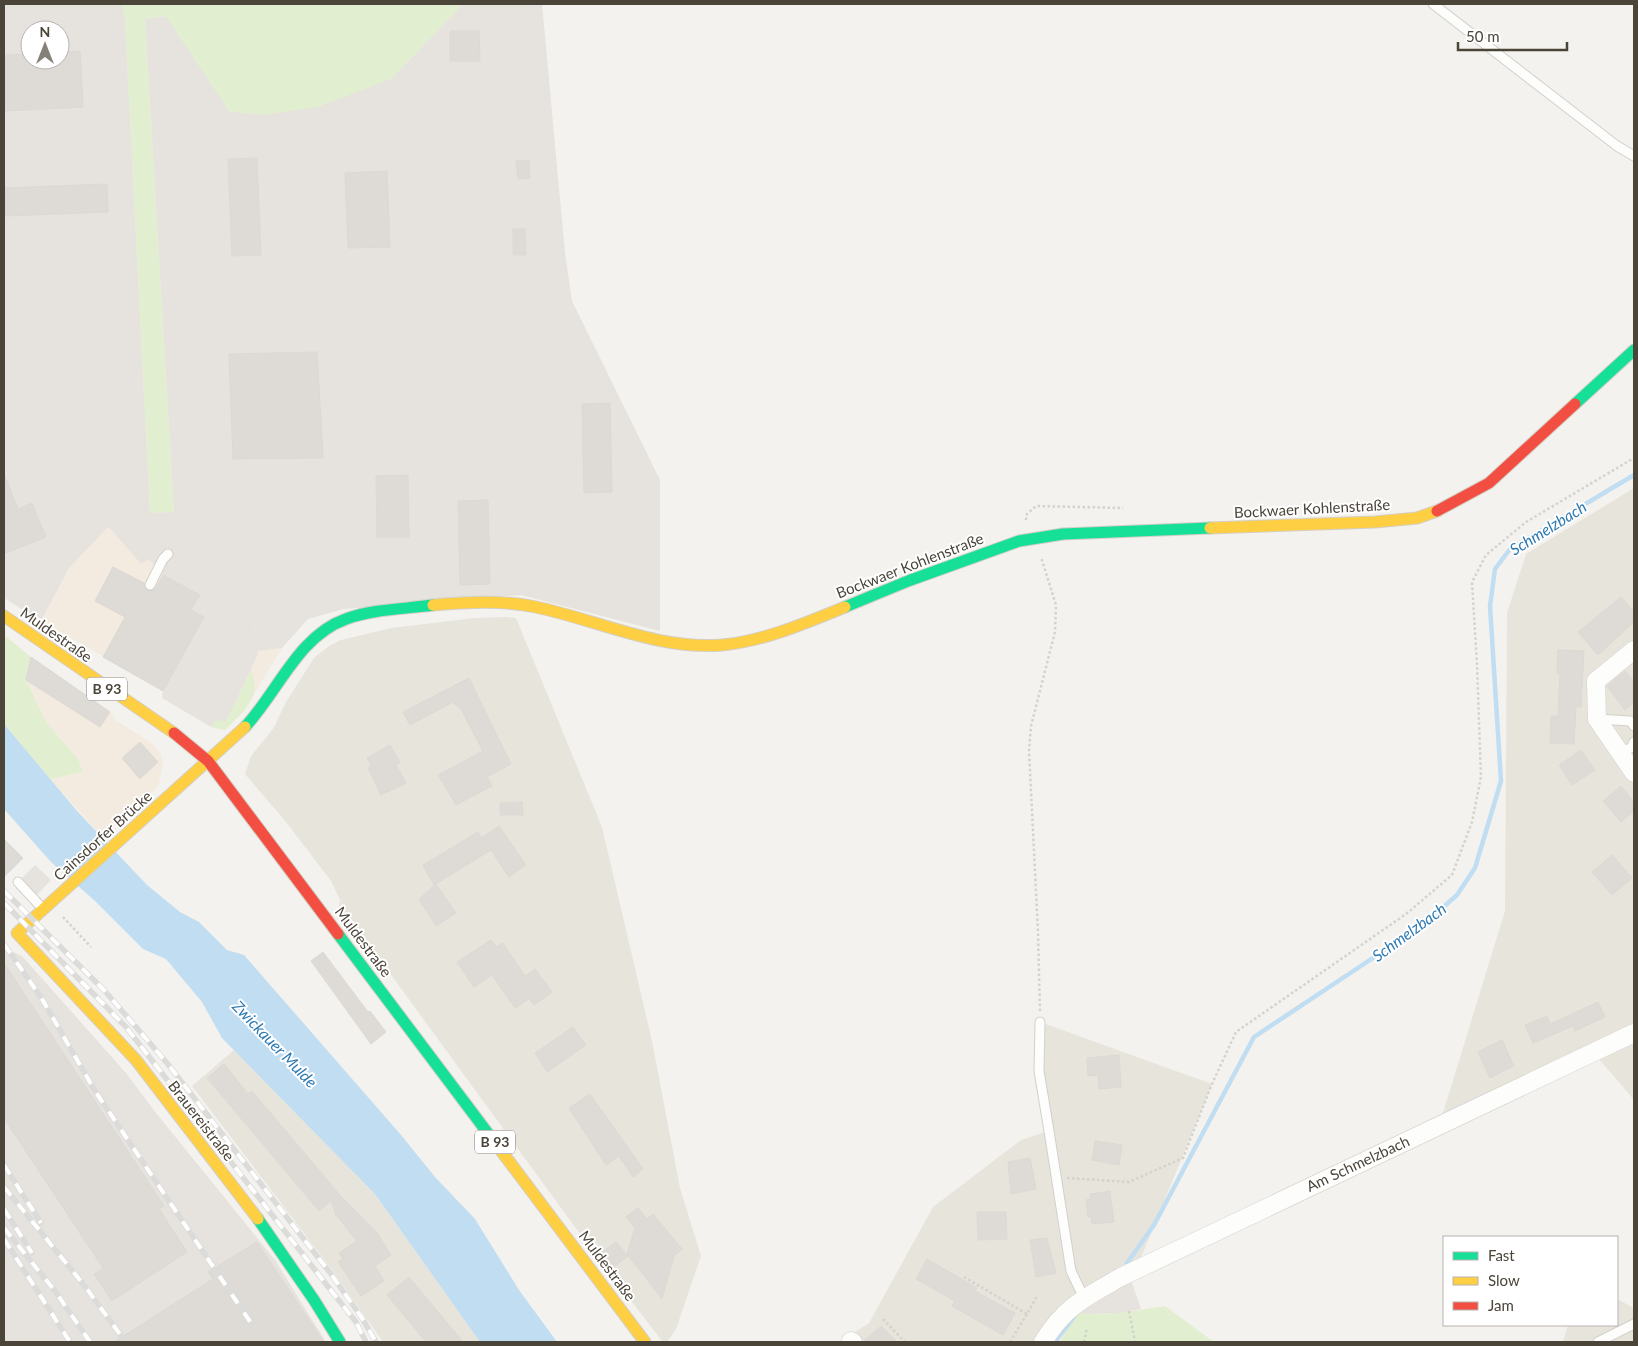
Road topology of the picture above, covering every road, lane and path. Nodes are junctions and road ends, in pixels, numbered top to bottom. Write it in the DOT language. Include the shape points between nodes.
graph roads {
  1 [pos="1433,4"];
  2 [pos="1634,156"];
  3 [pos="1634,350"];
  4 [pos="1634,458"];
  5 [pos="1123,508"];
  6 [pos="1037,537"];
  7 [pos="168,554"];
  8 [pos="150,585"];
  9 [pos="4,616"];
  10 [pos="1634,650"];
  11 [pos="1597,719"];
  12 [pos="1634,726"];
  13 [pos="1634,742"];
  14 [pos="1619,752"];
  15 [pos="208,761"];
  16 [pos="1634,773"];
  17 [pos="18,882"];
  18 [pos="47,906"];
  19 [pos="4,930"];
  20 [pos="18,933"];
  21 [pos="91,947"];
  22 [pos="1040,1022"];
  23 [pos="1634,1033"];
  24 [pos="1056,1178"];
  25 [pos="964,1277"];
  26 [pos="1037,1296"];
  27 [pos="1084,1298"];
  28 [pos="1129,1311"];
  29 [pos="1027,1314"];
  30 [pos="883,1319"];
  31 [pos="1634,1324"];
  32 [pos="1087,1328"];
  33 [pos="340,1342"];
  34 [pos="645,1342"];
  35 [pos="905,1342"];
  36 [pos="1010,1342"];
  37 [pos="1043,1342"];
  38 [pos="1084,1342"];
  39 [pos="1135,1342"];
  40 [pos="1598,1342"];
  1 -- 2 [label="lane"];
  3 -- 6 [label="street, Bockwaer Kohlenstraße" via="1489,483 1462,500 1417,518"];
  4 -- 24 [label="path" via="1526,522 1486,555 1472,582 1481,777 1472,822 1452,875 1406,914 1236,1032 1183,1158 1129,1182"];
  5 -- 6 [label="path" via="1036,506 1026,515 1026,523"];
  6 -- 15 [label="street, Bockwaer Kohlenstraße" via="896,586 812,620 757,638 722,645 650,638 554,611 506,602 429,606 352,618 322,631 304,648 262,708 233,741"];
  6 -- 22 [label="path" via="1056,605 1055,632 1031,726 1029,750"];
  7 -- 8 [label="lane"];
  9 -- 15 [label="street, Muldestraße / B 93" via="176,735"];
  10 -- 11 [label="street" via="1596,681"];
  11 -- 12 [label="lane" via="1630,721"];
  11 -- 14 [label="street"];
  13 -- 14 [label="lane" via="1630,748"];
  14 -- 16 [label="street"];
  15 -- 18 [label="street, Cainsdorfer Brücke"];
  15 -- 34 [label="street, Muldestraße / B 93"];
  17 -- 18 [label="lane"];
  18 -- 20 [label="street, Cainsdorfer Brücke"];
  18 -- 21 [label="path"];
  19 -- 20 [label="street"];
  20 -- 33 [label="street, Brauereistraße" via="136,1060 257,1218"];
  22 -- 24 [label="lane" via="1040,1071"];
  23 -- 27 [label="street, Am Schmelzbach" via="1167,1254"];
  24 -- 27 [label="lane" via="1071,1271"];
  25 -- 29 [label="path"];
  26 -- 29 [label="path"];
  27 -- 37 [label="street, Am Schmelzbach" via="1067,1310"];
  28 -- 39 [label="path"];
  29 -- 36 [label="path"];
  30 -- 35 [label="path"];
  31 -- 40 [label="lane"];
  32 -- 38 [label="path"];
}
